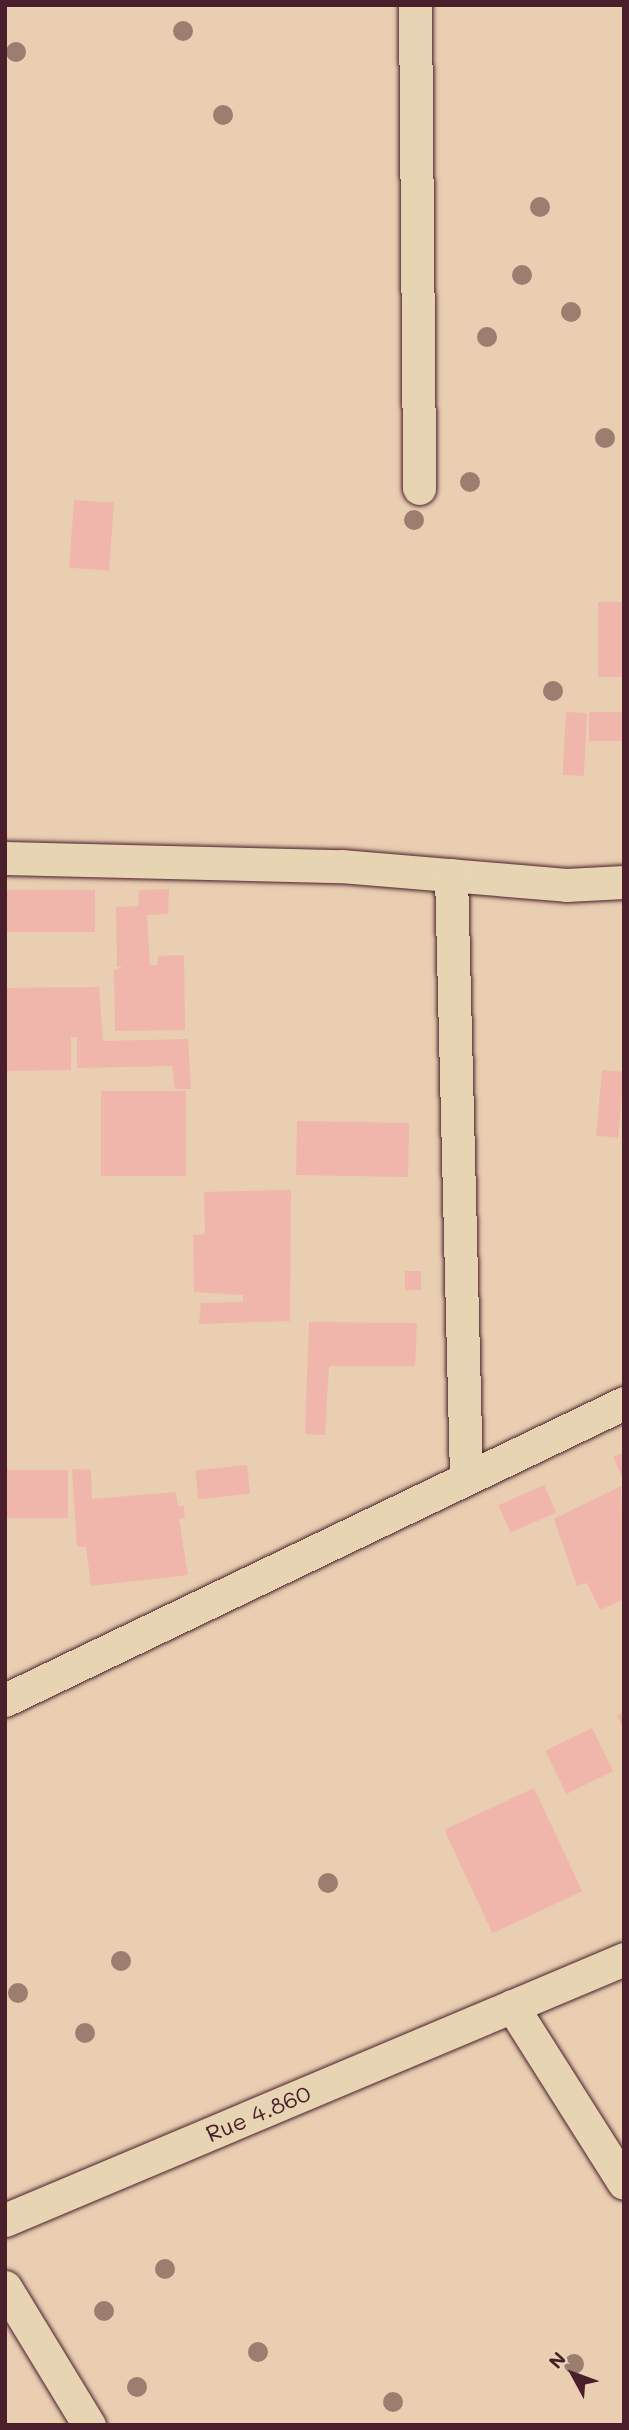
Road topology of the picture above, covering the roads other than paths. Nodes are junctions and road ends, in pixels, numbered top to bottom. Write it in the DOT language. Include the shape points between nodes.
graph roads {
  1 [pos="415,5"];
  2 [pos="419,488"];
  3 [pos="5,858"];
  4 [pos="451,875"];
  5 [pos="624,882"];
  6 [pos="624,1403"];
  7 [pos="466,1477"];
  8 [pos="5,1700"];
  9 [pos="624,1959"];
  10 [pos="512,2006"];
  11 [pos="624,2183"];
  12 [pos="5,2220"];
  13 [pos="5,2287"];
  14 [pos="89,2425"];
  1 -- 2 [label="street"];
  3 -- 4 [label="street" via="341,866"];
  4 -- 5 [label="street" via="566,885"];
  4 -- 7 [label="street"];
  6 -- 7 [label="street"];
  7 -- 8 [label="street"];
  9 -- 10 [label="street, Rue 4.860"];
  10 -- 11 [label="street"];
  10 -- 12 [label="street, Rue 4.860"];
  13 -- 14 [label="street"];
}
